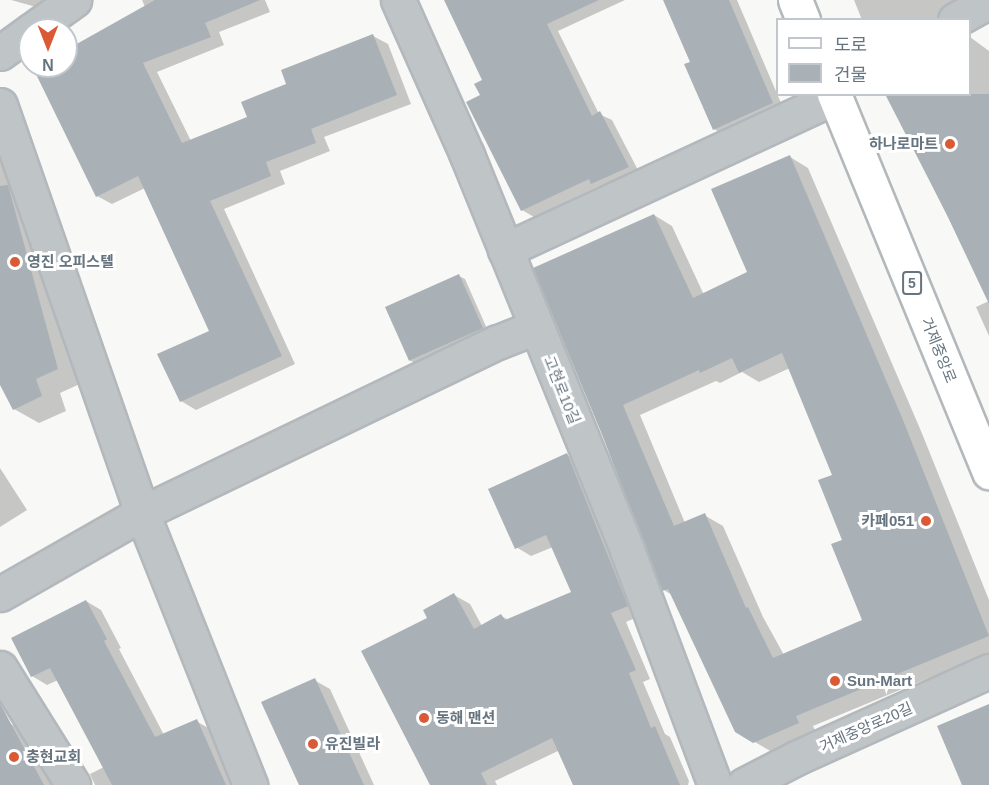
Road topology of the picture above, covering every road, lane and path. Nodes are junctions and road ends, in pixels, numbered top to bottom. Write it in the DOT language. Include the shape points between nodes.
graph roads {
  1 [pos="74,0"];
  2 [pos="398,0"];
  3 [pos="795,0"];
  4 [pos="989,1"];
  5 [pos="49,18"];
  6 [pos="802,18"];
  7 [pos="959,18"];
  8 [pos="18,40"];
  9 [pos="0,53"];
  10 [pos="834,96"];
  11 [pos="0,105"];
  12 [pos="505,250"];
  13 [pos="536,327"];
  14 [pos="989,472"];
  15 [pos="142,513"];
  16 [pos="0,594"];
  17 [pos="0,668"];
  18 [pos="989,671"];
  19 [pos="73,785"];
  20 [pos="250,785"];
  21 [pos="715,785"];
  22 [pos="744,785"];
  1 -- 5 [label="street"];
  2 -- 12 [label="street, 고현로10길"];
  3 -- 6 [label="main road"];
  4 -- 7 [label="street"];
  8 -- 9 [label="street"];
  10 -- 12 [label="street"];
  10 -- 14 [label="main road, 거제중앙로 / 5"];
  11 -- 15 [label="street"];
  12 -- 13 [label="street, 고현로10길"];
  13 -- 15 [label="street"];
  13 -- 21 [label="street, 고현로10길" via="631,561"];
  15 -- 16 [label="street"];
  15 -- 20 [label="street"];
  17 -- 19 [label="street"];
  18 -- 22 [label="street, 거제중앙로20길"];
}
